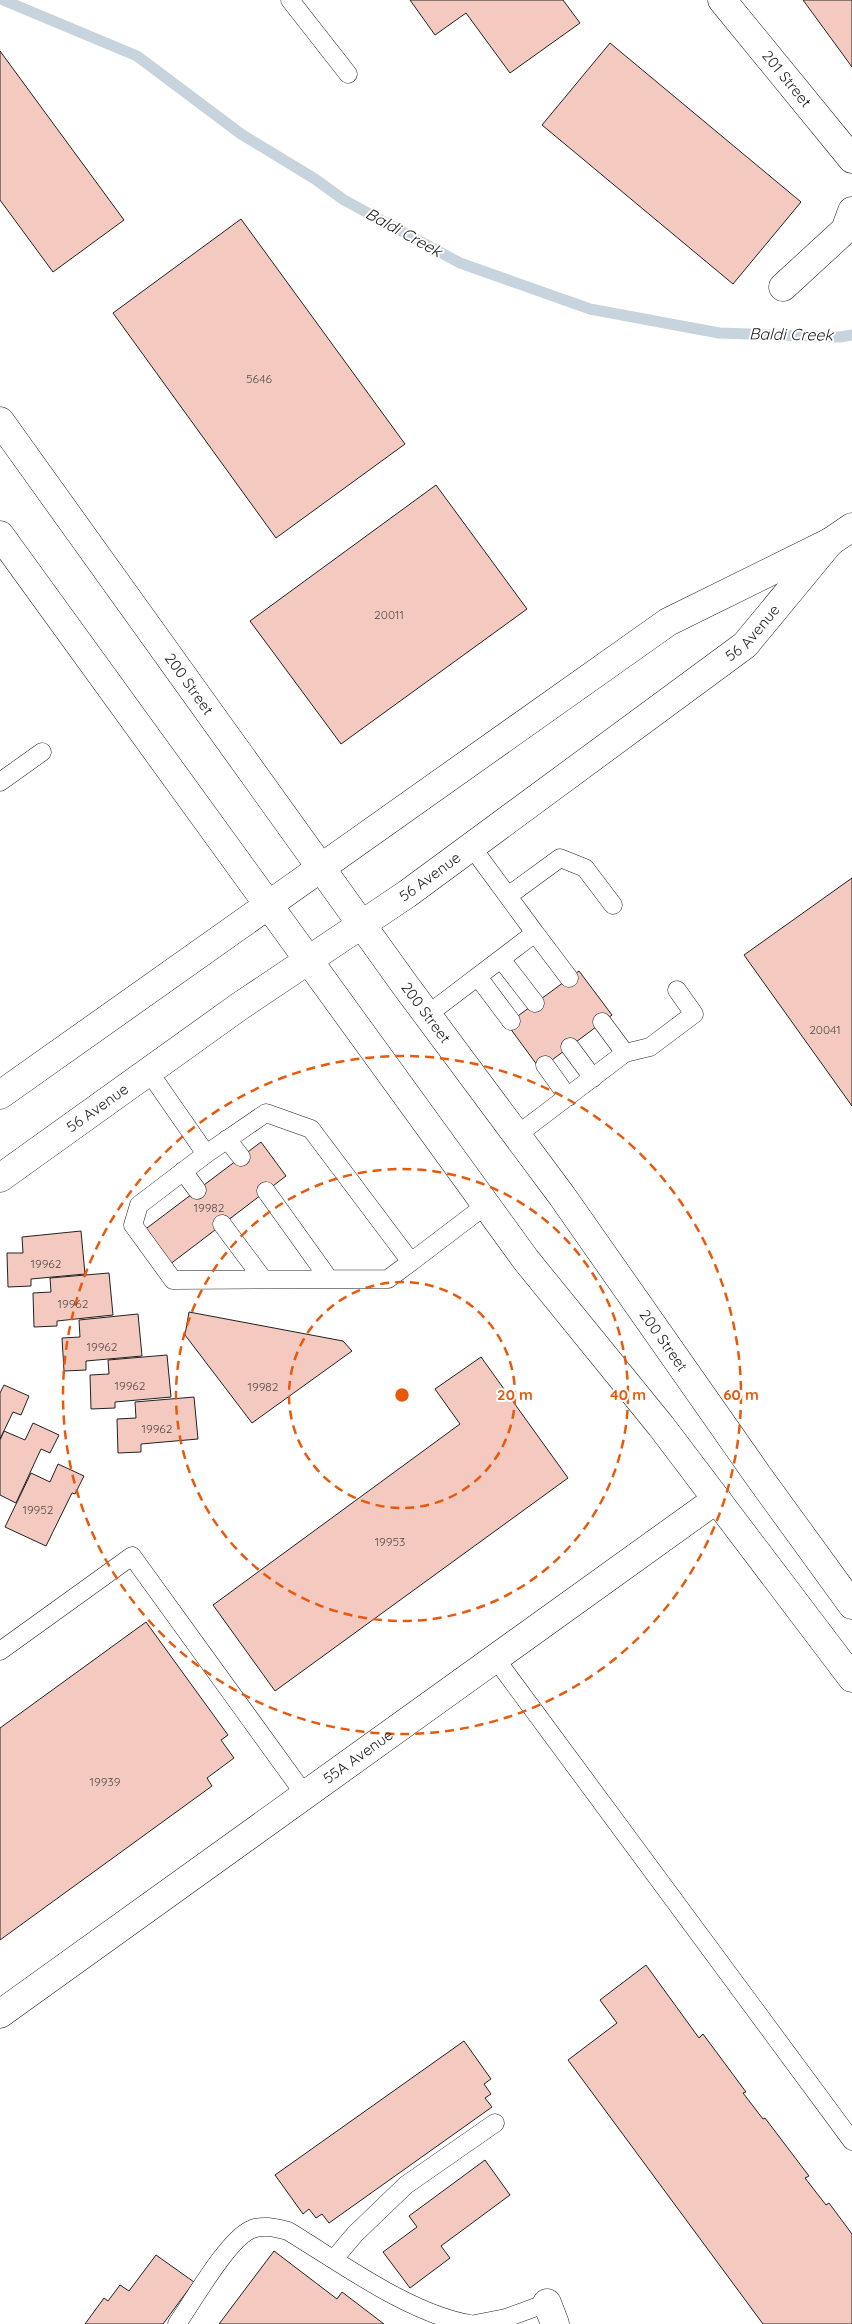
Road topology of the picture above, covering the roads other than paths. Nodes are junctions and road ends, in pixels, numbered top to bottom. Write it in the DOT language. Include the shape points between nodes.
graph roads {
  1 [pos="290,0"];
  2 [pos="722,0"];
  3 [pos="348,74"];
  4 [pos="852,159"];
  5 [pos="852,211"];
  6 [pos="783,287"];
  7 [pos="0,421"];
  8 [pos="852,527"];
  9 [pos="0,535"];
  10 [pos="830,542"];
  11 [pos="42,752"];
  12 [pos="0,782"];
  13 [pos="471,846"];
  14 [pos="321,869"];
  15 [pos="508,896"];
  16 [pos="269,905"];
  17 [pos="613,905"];
  18 [pos="361,925"];
  19 [pos="535,933"];
  20 [pos="501,959"];
  21 [pos="307,961"];
  22 [pos="478,976"];
  23 [pos="569,978"];
  24 [pos="677,990"];
  25 [pos="535,1003"];
  26 [pos="427,1015"];
  27 [pos="511,1021"];
  28 [pos="602,1022"];
  29 [pos="570,1047"];
  30 [pos="625,1053"];
  31 [pos="545,1065"];
  32 [pos="149,1072"];
  33 [pos="593,1078"];
  34 [pos="0,1095"];
  35 [pos="568,1097"];
  36 [pos="516,1135"];
  37 [pos="227,1139"];
  38 [pos="206,1154"];
  39 [pos="241,1158"];
  40 [pos="183,1171"];
  41 [pos="0,1178"];
  42 [pos="197,1190"];
  43 [pos="266,1191"];
  44 [pos="486,1205"];
  45 [pos="222,1224"];
  46 [pos="411,1262"];
  47 [pos="263,1280"];
  48 [pos="329,1280"];
  49 [pos="718,1499"];
  50 [pos="852,1605"];
  51 [pos="0,1651"];
  52 [pos="495,1658"];
  53 [pos="852,1678"];
  54 [pos="305,1795"];
  55 [pos="0,2014"];
  56 [pos="495,2123"];
  57 [pos="852,2141"];
  58 [pos="334,2259"];
  59 [pos="551,2313"];
  60 [pos="427,2318"];
  61 [pos="177,2324"];
  62 [pos="470,2324"];
  63 [pos="475,2324"];
  1 -- 3 [label="lane"];
  2 -- 4 [label="main road, 201 Street"];
  5 -- 6 [label="main road" via="845,230"];
  7 -- 14 [label="main road, 200 Street"];
  8 -- 10 [label="main road, 56 Avenue"];
  9 -- 16 [label="main road"];
  10 -- 13 [label="main road, 56 Avenue" via="745,645"];
  10 -- 14 [label="main road, 56 Avenue" via="668,622"];
  11 -- 12 [label="lane"];
  13 -- 15 [label="lane"];
  13 -- 18 [label="main road, 56 Avenue"];
  14 -- 16 [label="main road, 56 Avenue"];
  14 -- 18 [label="main road, 200 Street"];
  15 -- 17 [label="lane" via="560,858 585,868"];
  15 -- 19 [label="lane"];
  16 -- 21 [label="main road"];
  16 -- 34 [label="main road, 56 Avenue"];
  18 -- 21 [label="main road, 56 Avenue"];
  18 -- 26 [label="main road, 200 Street"];
  19 -- 20 [label="lane"];
  19 -- 23 [label="lane"];
  20 -- 22 [label="lane"];
  20 -- 25 [label="lane"];
  21 -- 32 [label="main road, 56 Avenue"];
  21 -- 44 [label="main road"];
  22 -- 26 [label="lane"];
  22 -- 27 [label="lane"];
  24 -- 30 [label="lane" via="694,1014 650,1047"];
  26 -- 36 [label="main road, 200 Street"];
  28 -- 30 [label="lane"];
  29 -- 33 [label="lane"];
  30 -- 33 [label="lane"];
  31 -- 35 [label="lane"];
  32 -- 38 [label="lane"];
  32 -- 41 [label="main road, 56 Avenue"];
  33 -- 35 [label="lane"];
  35 -- 36 [label="lane"];
  36 -- 50 [label="main road, 200 Street"];
  37 -- 38 [label="lane"];
  37 -- 39 [label="lane"];
  37 -- 46 [label="lane" via="266,1113 311,1129"];
  38 -- 40 [label="lane"];
  40 -- 42 [label="lane"];
  40 -- 47 [label="lane" via="139,1205 133,1225 173,1280"];
  43 -- 48 [label="lane"];
  44 -- 46 [label="lane"];
  44 -- 49 [label="main road" via="526,1260"];
  45 -- 47 [label="lane"];
  46 -- 48 [label="lane" via="388,1279"];
  47 -- 48 [label="lane"];
  49 -- 52 [label="main road, 55A Avenue"];
  49 -- 53 [label="main road"];
  51 -- 54 [label="lane" via="132,1556"];
  52 -- 54 [label="main road, 55A Avenue"];
  52 -- 57 [label="lane"];
  54 -- 55 [label="main road, 55A Avenue"];
  56 -- 58 [label="lane" via="406,2185"];
  58 -- 60 [label="lane"];
  58 -- 61 [label="lane" via="288,2231 269,2227 251,2230 233,2244"];
  59 -- 63 [label="lane"];
  60 -- 62 [label="lane"];
}
